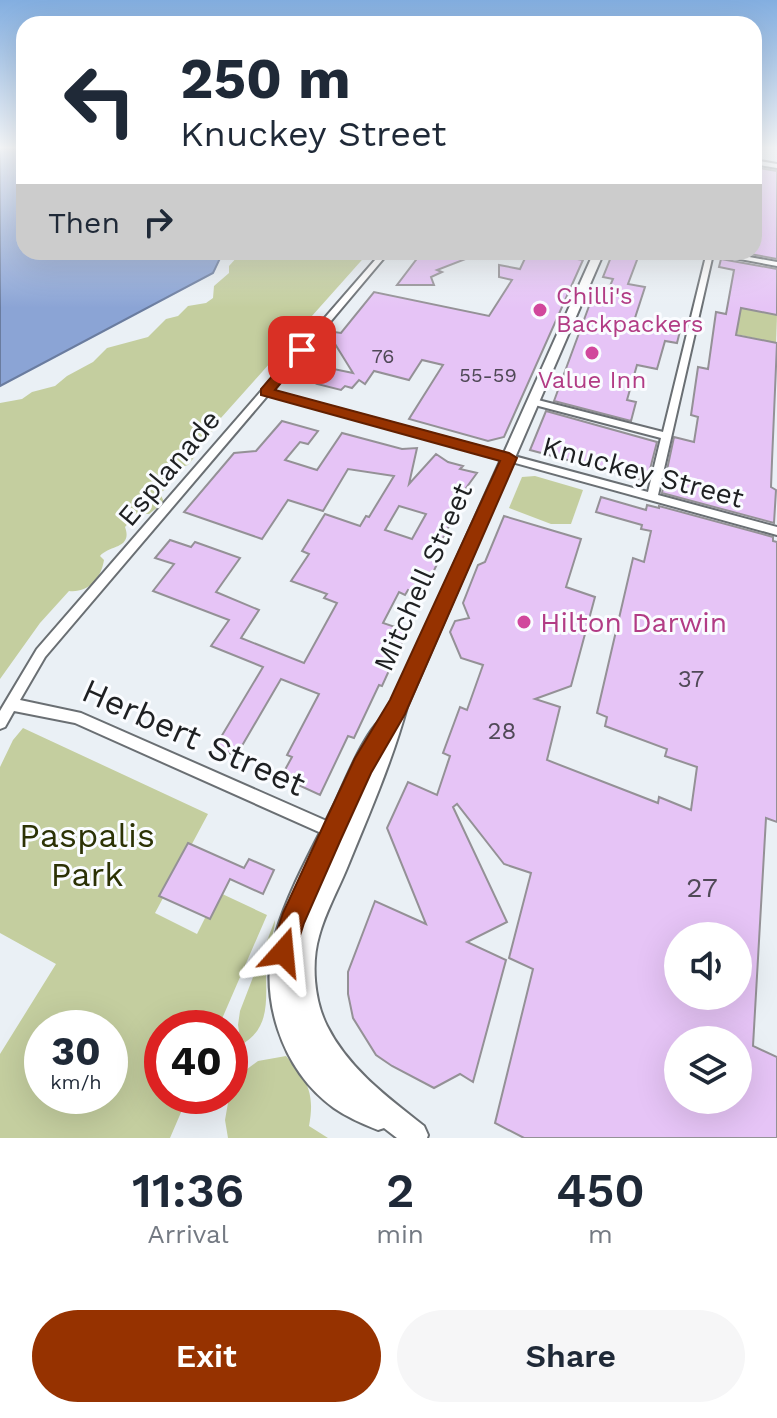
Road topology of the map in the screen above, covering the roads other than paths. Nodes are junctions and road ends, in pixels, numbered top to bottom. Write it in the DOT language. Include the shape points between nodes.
graph roads {
  1 [pos="379,260"];
  2 [pos="596,260"];
  3 [pos="709,260"];
  4 [pos="755,260"];
  5 [pos="777,264"];
  6 [pos="266,392"];
  7 [pos="534,402"];
  8 [pos="667,436"];
  9 [pos="509,458"];
  10 [pos="652,497"];
  11 [pos="777,531"];
  12 [pos="11,704"];
  13 [pos="0,723"];
  14 [pos="341,835"];
  15 [pos="418,1136"];
  1 -- 6 [label="street, Esplanade"];
  2 -- 7 [label="street, Mitchell Street"];
  3 -- 8 [label="street"];
  4 -- 5 [label="street"];
  6 -- 9 [label="street, Knuckey Street"];
  6 -- 12 [label="street, Esplanade" via="41,653"];
  7 -- 8 [label="street"];
  7 -- 9 [label="street, Mitchell Street"];
  8 -- 10 [label="street"];
  9 -- 10 [label="street, Knuckey Street"];
  9 -- 14 [label="street, Mitchell Street" via="398,707 363,766"];
  10 -- 11 [label="street, Knuckey Street"];
  12 -- 13 [label="street, Esplanade"];
  12 -- 14 [label="street, Herbert Street" via="76,717"];
  14 -- 15 [label="street, Mitchell Street" via="292,922 283,952 282,987 300,1022 309,1067 336,1093"];
}
